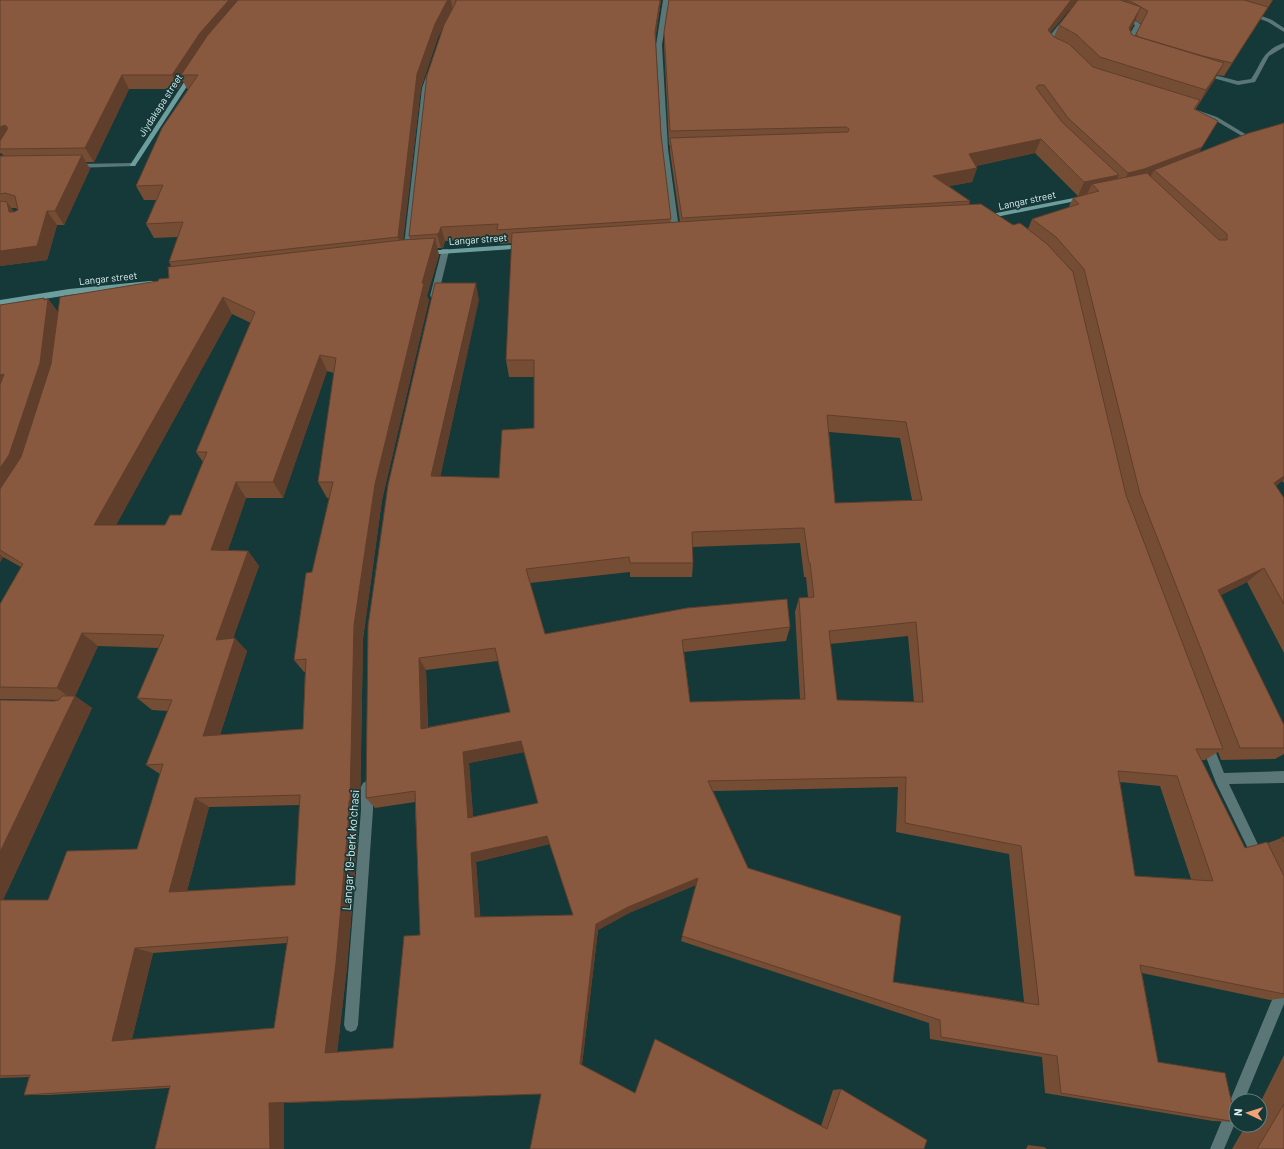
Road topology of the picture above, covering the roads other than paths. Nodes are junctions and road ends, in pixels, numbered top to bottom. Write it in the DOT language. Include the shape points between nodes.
graph roads {
  1 [pos="666,0"];
  2 [pos="1072,11"];
  3 [pos="1245,12"];
  4 [pos="1118,17"];
  5 [pos="1284,30"];
  6 [pos="1284,45"];
  7 [pos="1055,50"];
  8 [pos="1130,53"];
  9 [pos="432,66"];
  10 [pos="196,67"];
  11 [pos="1198,73"];
  12 [pos="1184,108"];
  13 [pos="1254,141"];
  14 [pos="665,149"];
  15 [pos="673,149"];
  16 [pos="64,166"];
  17 [pos="1090,197"];
  18 [pos="993,217"];
  19 [pos="978,218"];
  20 [pos="1004,226"];
  21 [pos="668,236"];
  22 [pos="532,246"];
  23 [pos="445,251"];
  24 [pos="155,282"];
  25 [pos="0,303"];
  26 [pos="432,306"];
  27 [pos="1204,734"];
  28 [pos="1284,777"];
  29 [pos="367,779"];
  30 [pos="1220,779"];
  31 [pos="1260,863"];
  32 [pos="1284,988"];
  33 [pos="351,1025"];
  34 [pos="1241,1093"];
  35 [pos="1228,1123"];
  36 [pos="1217,1149"];
  1 -- 14 [label="street" via="659,44"];
  2 -- 7 [label="street" via="1047,43"];
  3 -- 5 [label="street" via="1259,16"];
  4 -- 8 [label="street" via="1138,25 1125,47"];
  6 -- 11 [label="street" via="1267,54 1253,81 1228,82"];
  9 -- 23 [label="street, Langar street" via="425,88 403,254"];
  10 -- 16 [label="street, Jiydakapa street" via="133,165"];
  12 -- 13 [label="street" via="1215,118"];
  14 -- 15 [label="street"];
  14 -- 21 [label="street" via="680,236"];
  17 -- 18 [label="street, Langar street"];
  18 -- 19 [label="street, Langar street"];
  18 -- 20 [label="street"];
  22 -- 23 [label="street, Langar street"];
  23 -- 26 [label="street"];
  24 -- 25 [label="street, Langar street" via="69,296"];
  27 -- 30 [label="street"];
  28 -- 30 [label="street"];
  29 -- 33 [label="street, Langar 19-berk koʻchasi" via="367,810"];
  30 -- 31 [label="street"];
  32 -- 34 [label="street"];
  35 -- 36 [label="street"];
}
